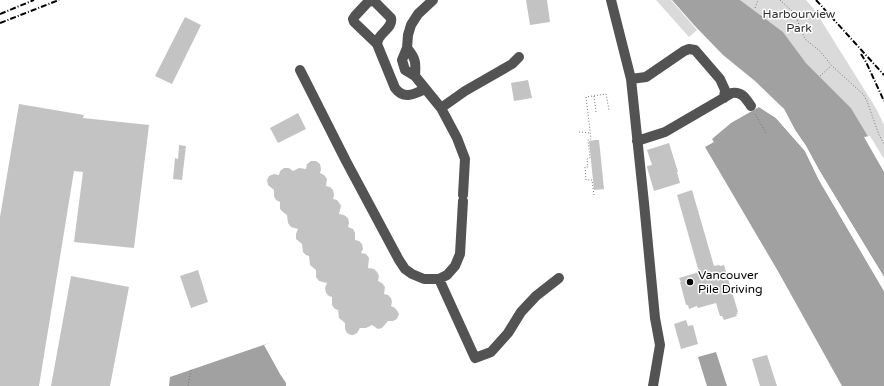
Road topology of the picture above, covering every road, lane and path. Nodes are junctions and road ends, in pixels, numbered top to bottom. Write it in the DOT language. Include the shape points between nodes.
graph roads {
  1 [pos="433,0"];
  2 [pos="611,0"];
  3 [pos="758,0"];
  4 [pos="780,0"];
  5 [pos="755,8"];
  6 [pos="377,44"];
  7 [pos="519,57"];
  8 [pos="832,66"];
  9 [pos="300,70"];
  10 [pos="820,76"];
  11 [pos="631,79"];
  12 [pos="425,89"];
  13 [pos="594,96"];
  14 [pos="724,98"];
  15 [pos="751,106"];
  16 [pos="441,108"];
  17 [pos="609,110"];
  18 [pos="596,112"];
  19 [pos="579,132"];
  20 [pos="590,133"];
  21 [pos="766,133"];
  22 [pos="637,141"];
  23 [pos="884,144"];
  24 [pos="594,195"];
  25 [pos="559,278"];
  26 [pos="439,279"];
  27 [pos="191,370"];
  28 [pos="188,386"];
  29 [pos="653,386"];
  1 -- 12 [label="lane" via="418,14 411,25 402,60 405,70 415,76"];
  2 -- 11 [label="lane"];
  3 -- 5 [label="path"];
  4 -- 8 [label="path" via="796,17 806,40 820,51"];
  6 -- 12 [label="lane" via="398,93 412,94"];
  7 -- 16 [label="lane" via="512,64 469,88"];
  8 -- 10 [label="path"];
  8 -- 23 [label="path" via="863,94"];
  9 -- 26 [label="lane" via="405,269 424,279"];
  11 -- 14 [label="lane" via="646,76 684,51 695,50 720,79 725,90"];
  11 -- 22 [label="lane"];
  12 -- 16 [label="lane"];
  13 -- 17 [label="path" via="606,94"];
  13 -- 18 [label="path"];
  13 -- 20 [label="path" via="586,97"];
  14 -- 15 [label="lane" via="732,93 741,93"];
  14 -- 22 [label="lane" via="665,132"];
  15 -- 21 [label="path"];
  16 -- 26 [label="lane" via="465,159 460,254 455,266"];
  19 -- 20 [label="path"];
  20 -- 24 [label="path" via="590,158 587,159 588,167 585,167 586,180 592,180"];
  22 -- 29 [label="lane" via="660,345"];
  25 -- 26 [label="lane" via="521,312 492,352 475,358"];
  27 -- 28 [label="path"];
}
